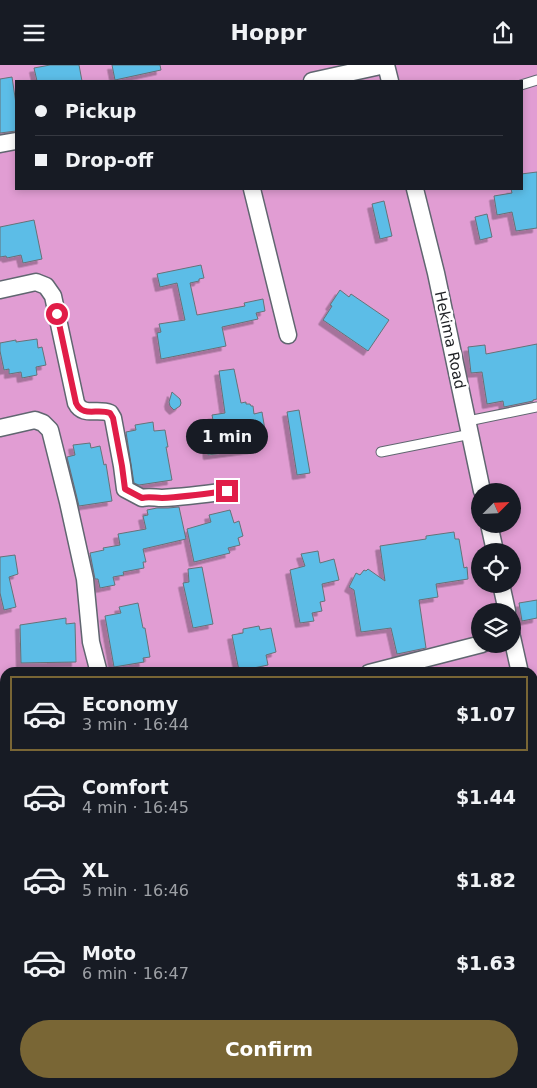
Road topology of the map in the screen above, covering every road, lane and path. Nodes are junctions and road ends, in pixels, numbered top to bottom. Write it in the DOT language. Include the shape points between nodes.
graph roads {
  1 [pos="386,65"];
  2 [pos="317,80"];
  3 [pos="390,80"];
  4 [pos="537,81"];
  5 [pos="523,84"];
  6 [pos="15,141"];
  7 [pos="0,144"];
  8 [pos="252,190"];
  9 [pos="415,190"];
  10 [pos="0,289"];
  11 [pos="288,335"];
  12 [pos="537,407"];
  13 [pos="0,428"];
  14 [pos="469,428"];
  15 [pos="381,452"];
  16 [pos="480,483"];
  17 [pos="227,491"];
  18 [pos="471,647"];
  19 [pos="516,653"];
  20 [pos="97,667"];
  21 [pos="392,667"];
  22 [pos="519,667"];
  1 -- 2 [label="street"];
  1 -- 3 [label="street"];
  4 -- 5 [label="lane"];
  6 -- 7 [label="street"];
  8 -- 11 [label="street"];
  9 -- 14 [label="street, Hekima Road"];
  10 -- 17 [label="street" via="36,282 46,286 53,296 76,403 83,411 104,411 113,418 125,489 142,498"];
  12 -- 14 [label="lane"];
  13 -- 20 [label="street" via="35,420 50,430 84,579 91,642"];
  14 -- 15 [label="lane"];
  14 -- 16 [label="street, Hekima Road"];
  18 -- 21 [label="street"];
  19 -- 22 [label="street"];
}
